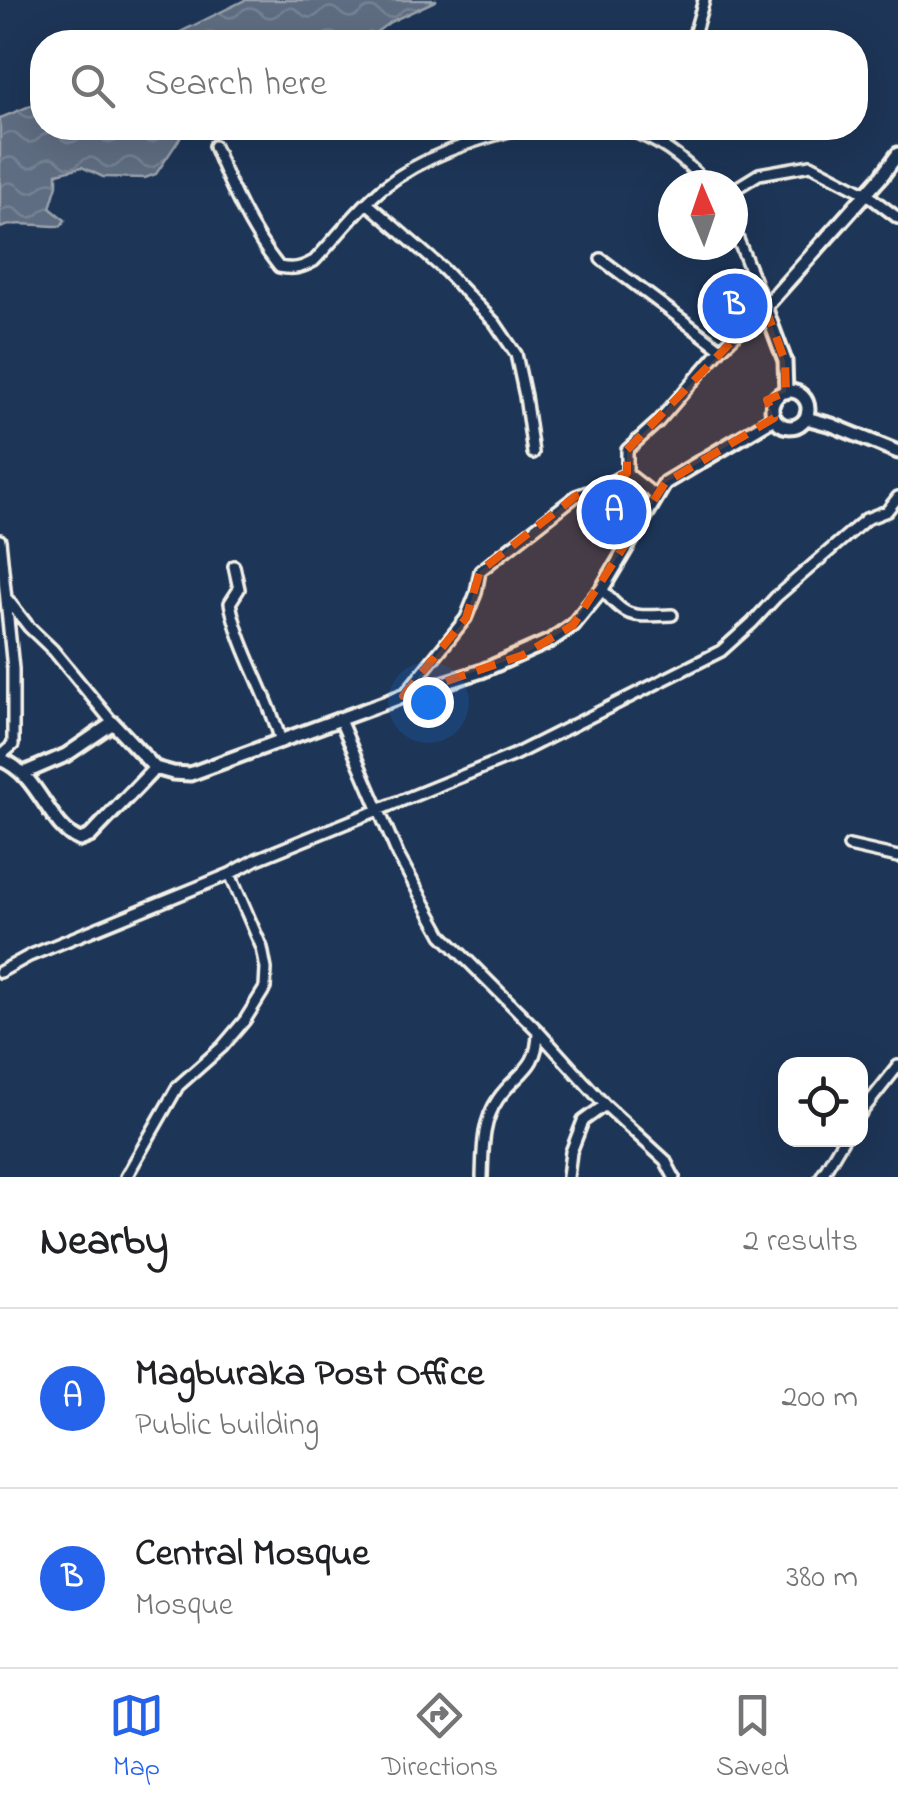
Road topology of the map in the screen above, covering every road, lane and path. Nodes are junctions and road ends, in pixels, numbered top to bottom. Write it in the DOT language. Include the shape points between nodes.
graph roads {
  1 [pos="704,0"];
  2 [pos="695,30"];
  3 [pos="481,140"];
  4 [pos="654,140"];
  5 [pos="665,140"];
  6 [pos="214,146"];
  7 [pos="663,146"];
  8 [pos="898,154"];
  9 [pos="694,170"];
  10 [pos="748,181"];
  11 [pos="866,193"];
  12 [pos="367,203"];
  13 [pos="898,218"];
  14 [pos="600,259"];
  15 [pos="746,260"];
  16 [pos="765,307"];
  17 [pos="720,350"];
  18 [pos="786,392"];
  19 [pos="774,418"];
  20 [pos="806,418"];
  21 [pos="898,452"];
  22 [pos="533,453"];
  23 [pos="627,472"];
  24 [pos="656,496"];
  25 [pos="898,496"];
  26 [pos="0,540"];
  27 [pos="234,566"];
  28 [pos="602,590"];
  29 [pos="6,598"];
  30 [pos="672,614"];
  31 [pos="404,696"];
  32 [pos="340,720"];
  33 [pos="113,723"];
  34 [pos="281,742"];
  35 [pos="0,758"];
  36 [pos="155,768"];
  37 [pos="24,773"];
  38 [pos="377,809"];
  39 [pos="848,846"];
  40 [pos="898,858"];
  41 [pos="230,874"];
  42 [pos="0,972"];
  43 [pos="538,1031"];
  44 [pos="898,1066"];
  45 [pos="868,1104"];
  46 [pos="606,1105"];
  47 [pos="839,1147"];
  48 [pos="126,1177"];
  49 [pos="482,1177"];
  50 [pos="568,1177"];
  51 [pos="674,1177"];
  52 [pos="821,1177"];
  1 -- 2 [label="street"];
  3 -- 12 [label="street" via="425,161"];
  4 -- 7 [label="street"];
  5 -- 7 [label="street"];
  6 -- 12 [label="street" via="279,267 314,262"];
  7 -- 9 [label="street"];
  8 -- 11 [label="street"];
  10 -- 11 [label="street" via="806,165"];
  11 -- 13 [label="street"];
  11 -- 16 [label="street"];
  12 -- 22 [label="street" via="443,269 516,354"];
  14 -- 17 [label="street"];
  15 -- 16 [label="street"];
  16 -- 17 [label="street"];
  16 -- 18 [label="street" via="785,361"];
  17 -- 23 [label="street" via="627,450"];
  18 -- 19 [label="street" via="774,402"];
  18 -- 20 [label="street" via="804,398"];
  19 -- 20 [label="street" via="792,427"];
  19 -- 24 [label="street" via="665,483"];
  20 -- 21 [label="street"];
  23 -- 24 [label="street"];
  23 -- 31 [label="street" via="576,496 480,571 466,618"];
  24 -- 28 [label="street"];
  25 -- 38 [label="street" via="721,651 514,755"];
  26 -- 29 [label="street"];
  27 -- 34 [label="street" via="235,630"];
  28 -- 30 [label="street" via="632,616"];
  28 -- 31 [label="street" via="574,625 523,655"];
  29 -- 33 [label="street"];
  29 -- 35 [label="street" via="13,745"];
  31 -- 32 [label="street"];
  32 -- 34 [label="street"];
  32 -- 38 [label="street"];
  33 -- 36 [label="street"];
  33 -- 37 [label="street"];
  34 -- 36 [label="street" via="190,774"];
  35 -- 37 [label="street"];
  36 -- 37 [label="street" via="80,840"];
  38 -- 41 [label="street"];
  38 -- 43 [label="street" via="442,935"];
  39 -- 40 [label="street"];
  41 -- 42 [label="street"];
  41 -- 48 [label="street" via="262,948 264,988 234,1034 178,1086"];
  43 -- 46 [label="street"];
  43 -- 49 [label="street" via="538,1050 498,1100 484,1130"];
  44 -- 45 [label="street"];
  46 -- 50 [label="street" via="582,1121"];
  46 -- 51 [label="street" via="665,1160"];
  47 -- 52 [label="street"];
}
